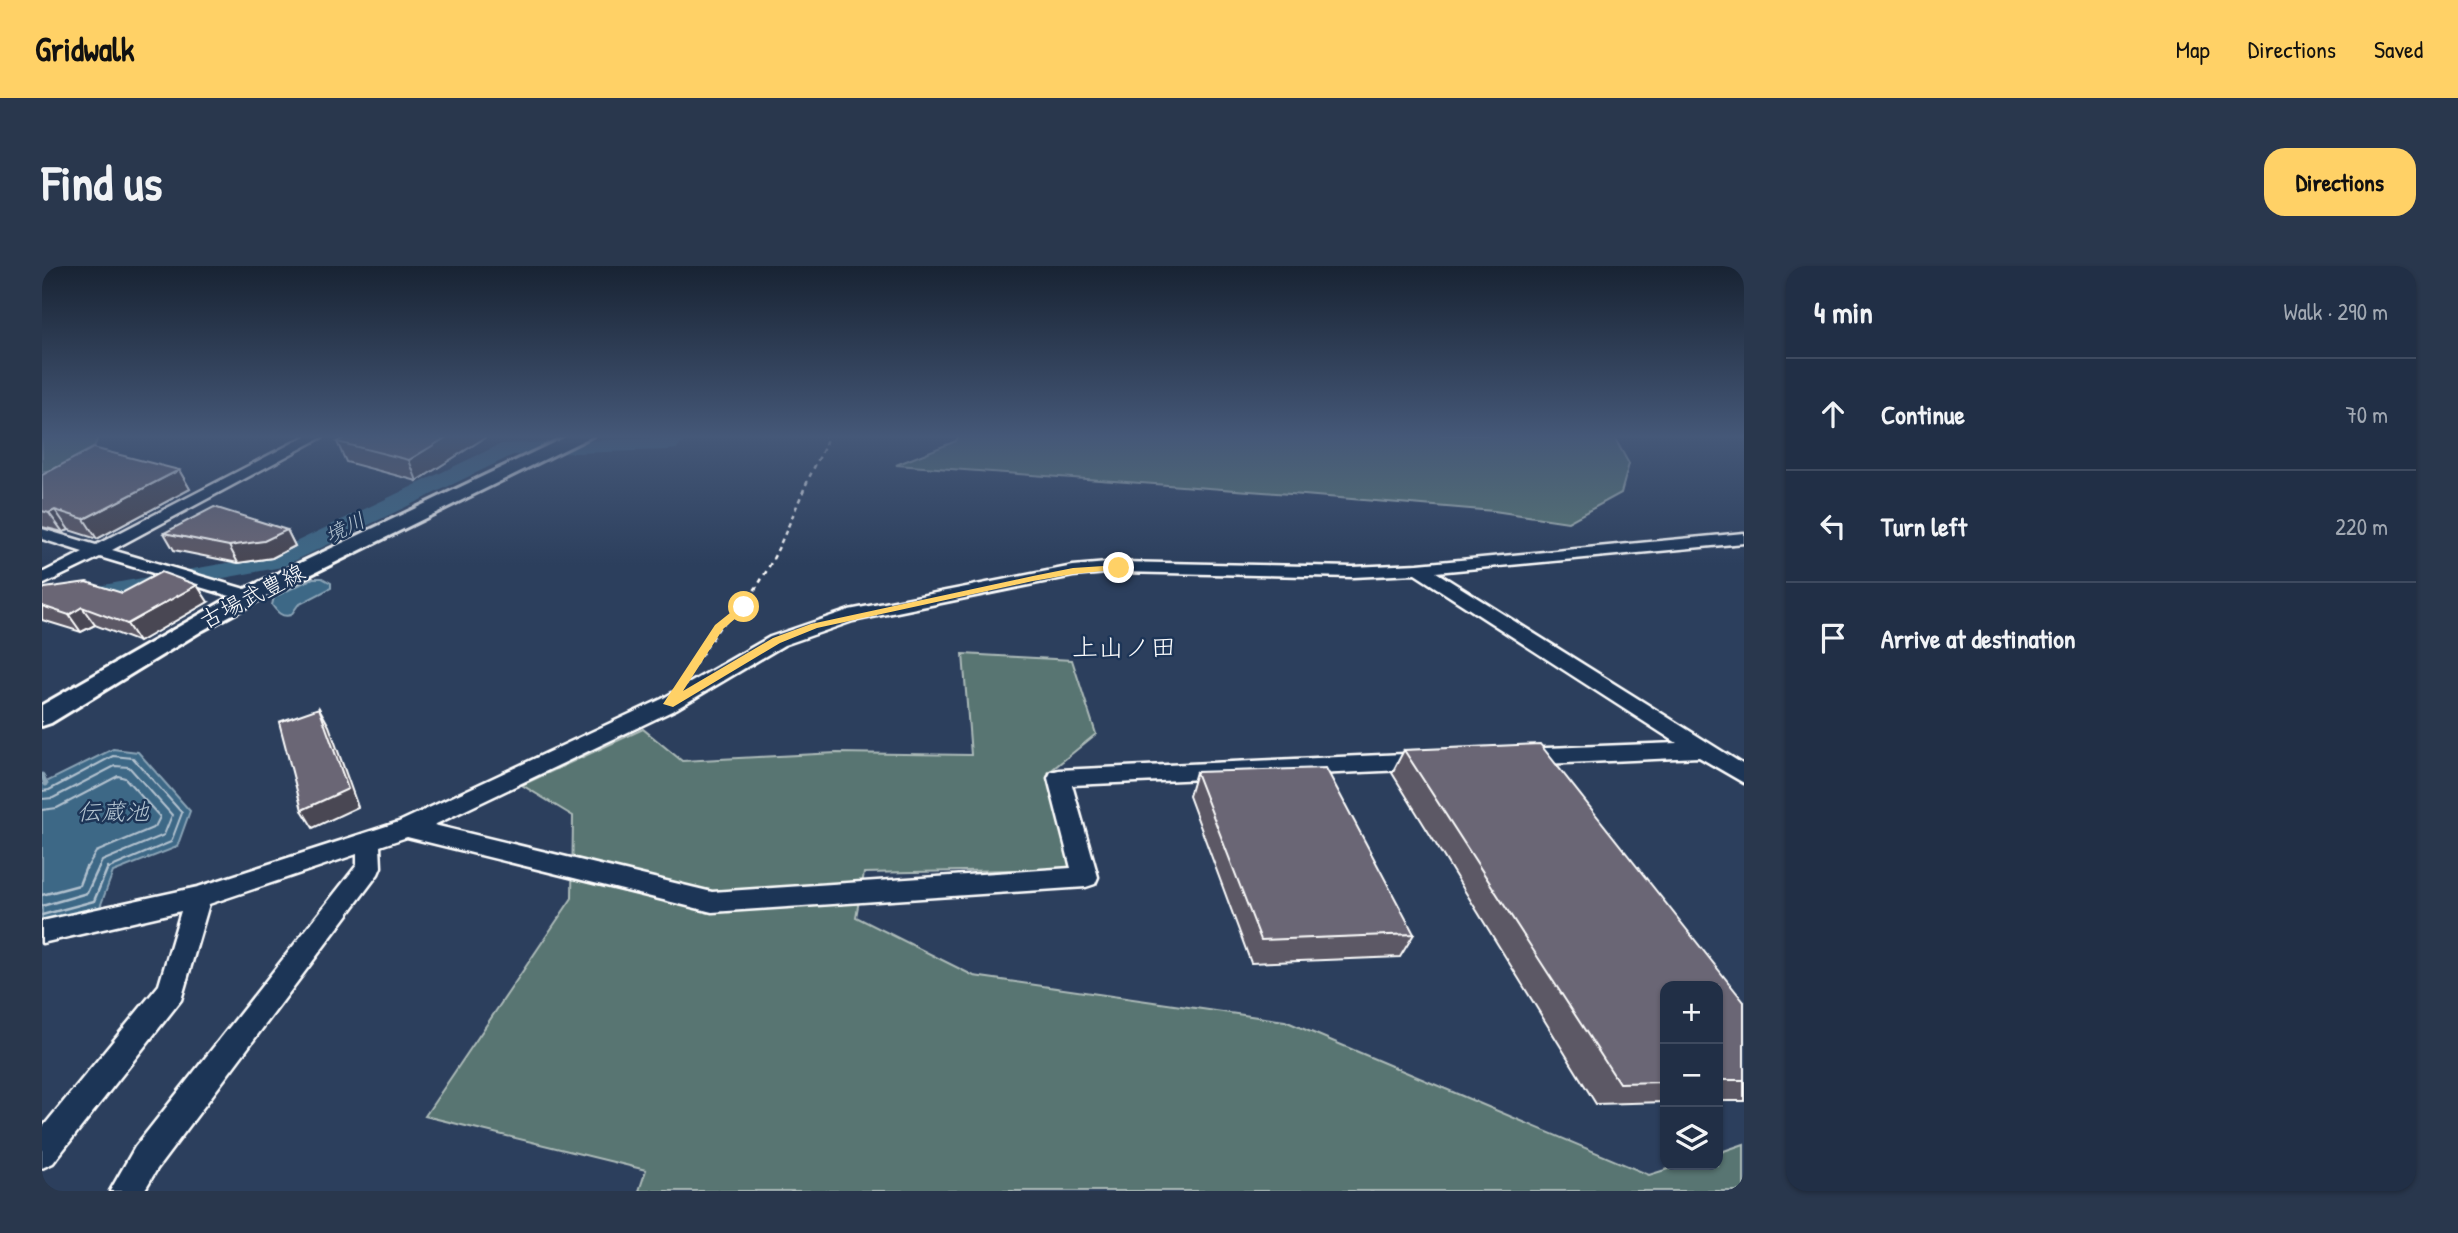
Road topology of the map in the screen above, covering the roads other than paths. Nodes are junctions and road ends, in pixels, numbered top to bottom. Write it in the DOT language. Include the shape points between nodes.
graph roads {
  1 [pos="235,478"];
  2 [pos="490,478"];
  3 [pos="42,534"];
  4 [pos="1744,538"];
  5 [pos="96,551"];
  6 [pos="1418,569"];
  7 [pos="42,580"];
  8 [pos="237,593"];
  9 [pos="42,718"];
  10 [pos="1701,749"];
  11 [pos="1504,758"];
  12 [pos="1451,760"];
  13 [pos="1744,775"];
  14 [pos="407,828"];
  15 [pos="368,840"];
  16 [pos="198,897"];
  17 [pos="42,932"];
  18 [pos="42,1152"];
  19 [pos="126,1191"];
  1 -- 5 [label="street"];
  2 -- 8 [label="main road, 古場武豊線"];
  3 -- 5 [label="street"];
  4 -- 6 [label="street"];
  5 -- 7 [label="street"];
  5 -- 8 [label="street"];
  6 -- 10 [label="street"];
  6 -- 14 [label="street" via="1140,567 1073,571 814,626 777,641 669,704"];
  8 -- 9 [label="main road, 古場武豊線" via="195,625"];
  10 -- 11 [label="street"];
  10 -- 13 [label="street"];
  12 -- 14 [label="street" via="1059,778 1086,877 712,902"];
  14 -- 15 [label="street"];
  15 -- 16 [label="street"];
  15 -- 19 [label="street" via="369,867 146,1158"];
  16 -- 17 [label="street"];
  16 -- 18 [label="street" via="171,991"];
}
